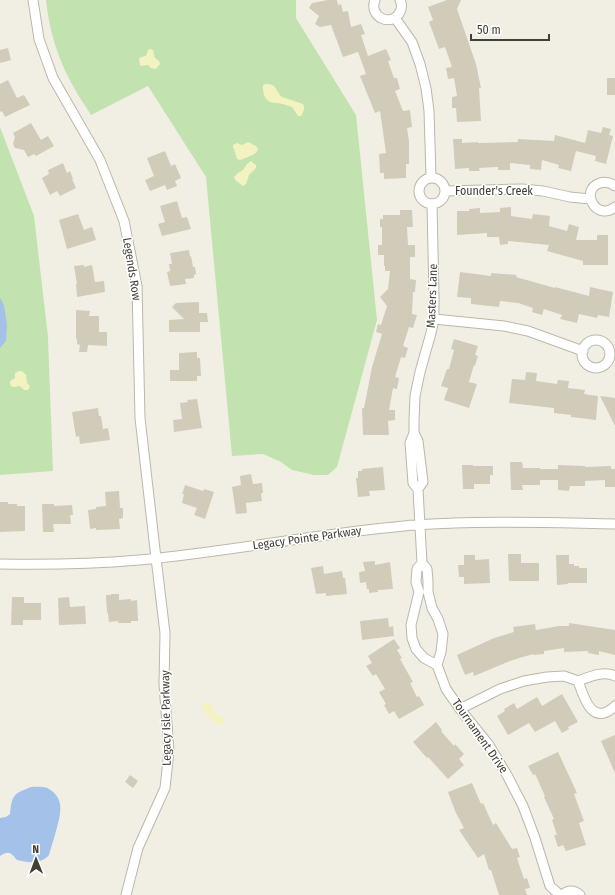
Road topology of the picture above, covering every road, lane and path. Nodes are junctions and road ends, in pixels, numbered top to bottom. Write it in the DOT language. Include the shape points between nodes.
graph roads {
  1 [pos="33,0"];
  2 [pos="375,0"];
  3 [pos="400,0"];
  4 [pos="396,18"];
  5 [pos="431,178"];
  6 [pos="615,186"];
  7 [pos="445,191"];
  8 [pos="590,199"];
  9 [pos="432,204"];
  10 [pos="615,207"];
  11 [pos="434,319"];
  12 [pos="583,351"];
  13 [pos="420,524"];
  14 [pos="615,524"];
  15 [pos="156,558"];
  16 [pos="0,564"];
  17 [pos="423,592"];
  18 [pos="437,665"];
  19 [pos="615,676"];
  20 [pos="578,681"];
  21 [pos="615,706"];
  22 [pos="460,709"];
  23 [pos="126,895"];
  24 [pos="561,895"];
  25 [pos="580,895"];
  1 -- 15 [label="street, Legends Row" via="39,39 53,78 100,160 124,221 137,286 140,418"];
  2 -- 4 [label="street" via="373,9 380,18"];
  3 -- 4 [label="street" via="402,9"];
  4 -- 5 [label="street" via="412,42 426,88"];
  5 -- 7 [label="street" via="442,183"];
  5 -- 9 [label="street" via="422,181 418,189 424,202"];
  6 -- 8 [label="street" via="605,182 596,185 592,189"];
  7 -- 8 [label="street, Founder's Creek" via="522,189"];
  7 -- 9 [label="street" via="440,202"];
  8 -- 10 [label="street" via="595,208 600,210"];
  9 -- 11 [label="street, Masters Lane"];
  11 -- 12 [label="street" via="528,331"];
  11 -- 13 [label="street, Masters Lane" via="415,396 414,433 410,443 416,463 413,483 418,490"];
  13 -- 14 [label="street, Legacy Pointe Parkway"];
  13 -- 15 [label="street, Legacy Pointe Parkway"];
  13 -- 17 [label="street" via="422,563 417,569 416,582"];
  15 -- 16 [label="street, Legacy Pointe Parkway" via="83,564"];
  15 -- 23 [label="street, Legacy Isle Parkway" via="165,633 164,684 169,751 165,788 138,848"];
  17 -- 18 [label="street" via="443,634"];
  17 -- 18 [label="street" via="411,625 412,638 416,649 424,658"];
  18 -- 22 [label="street, Tournament Drive" via="446,689"];
  19 -- 20 [label="street" via="594,675"];
  20 -- 21 [label="street" via="592,710 607,713"];
  20 -- 22 [label="street" via="564,676 524,681"];
  22 -- 24 [label="street, Tournament Drive" via="489,745 507,775 523,806 550,886"];
  24 -- 25 [label="street, Tournament Drive" via="571,891"];
}
